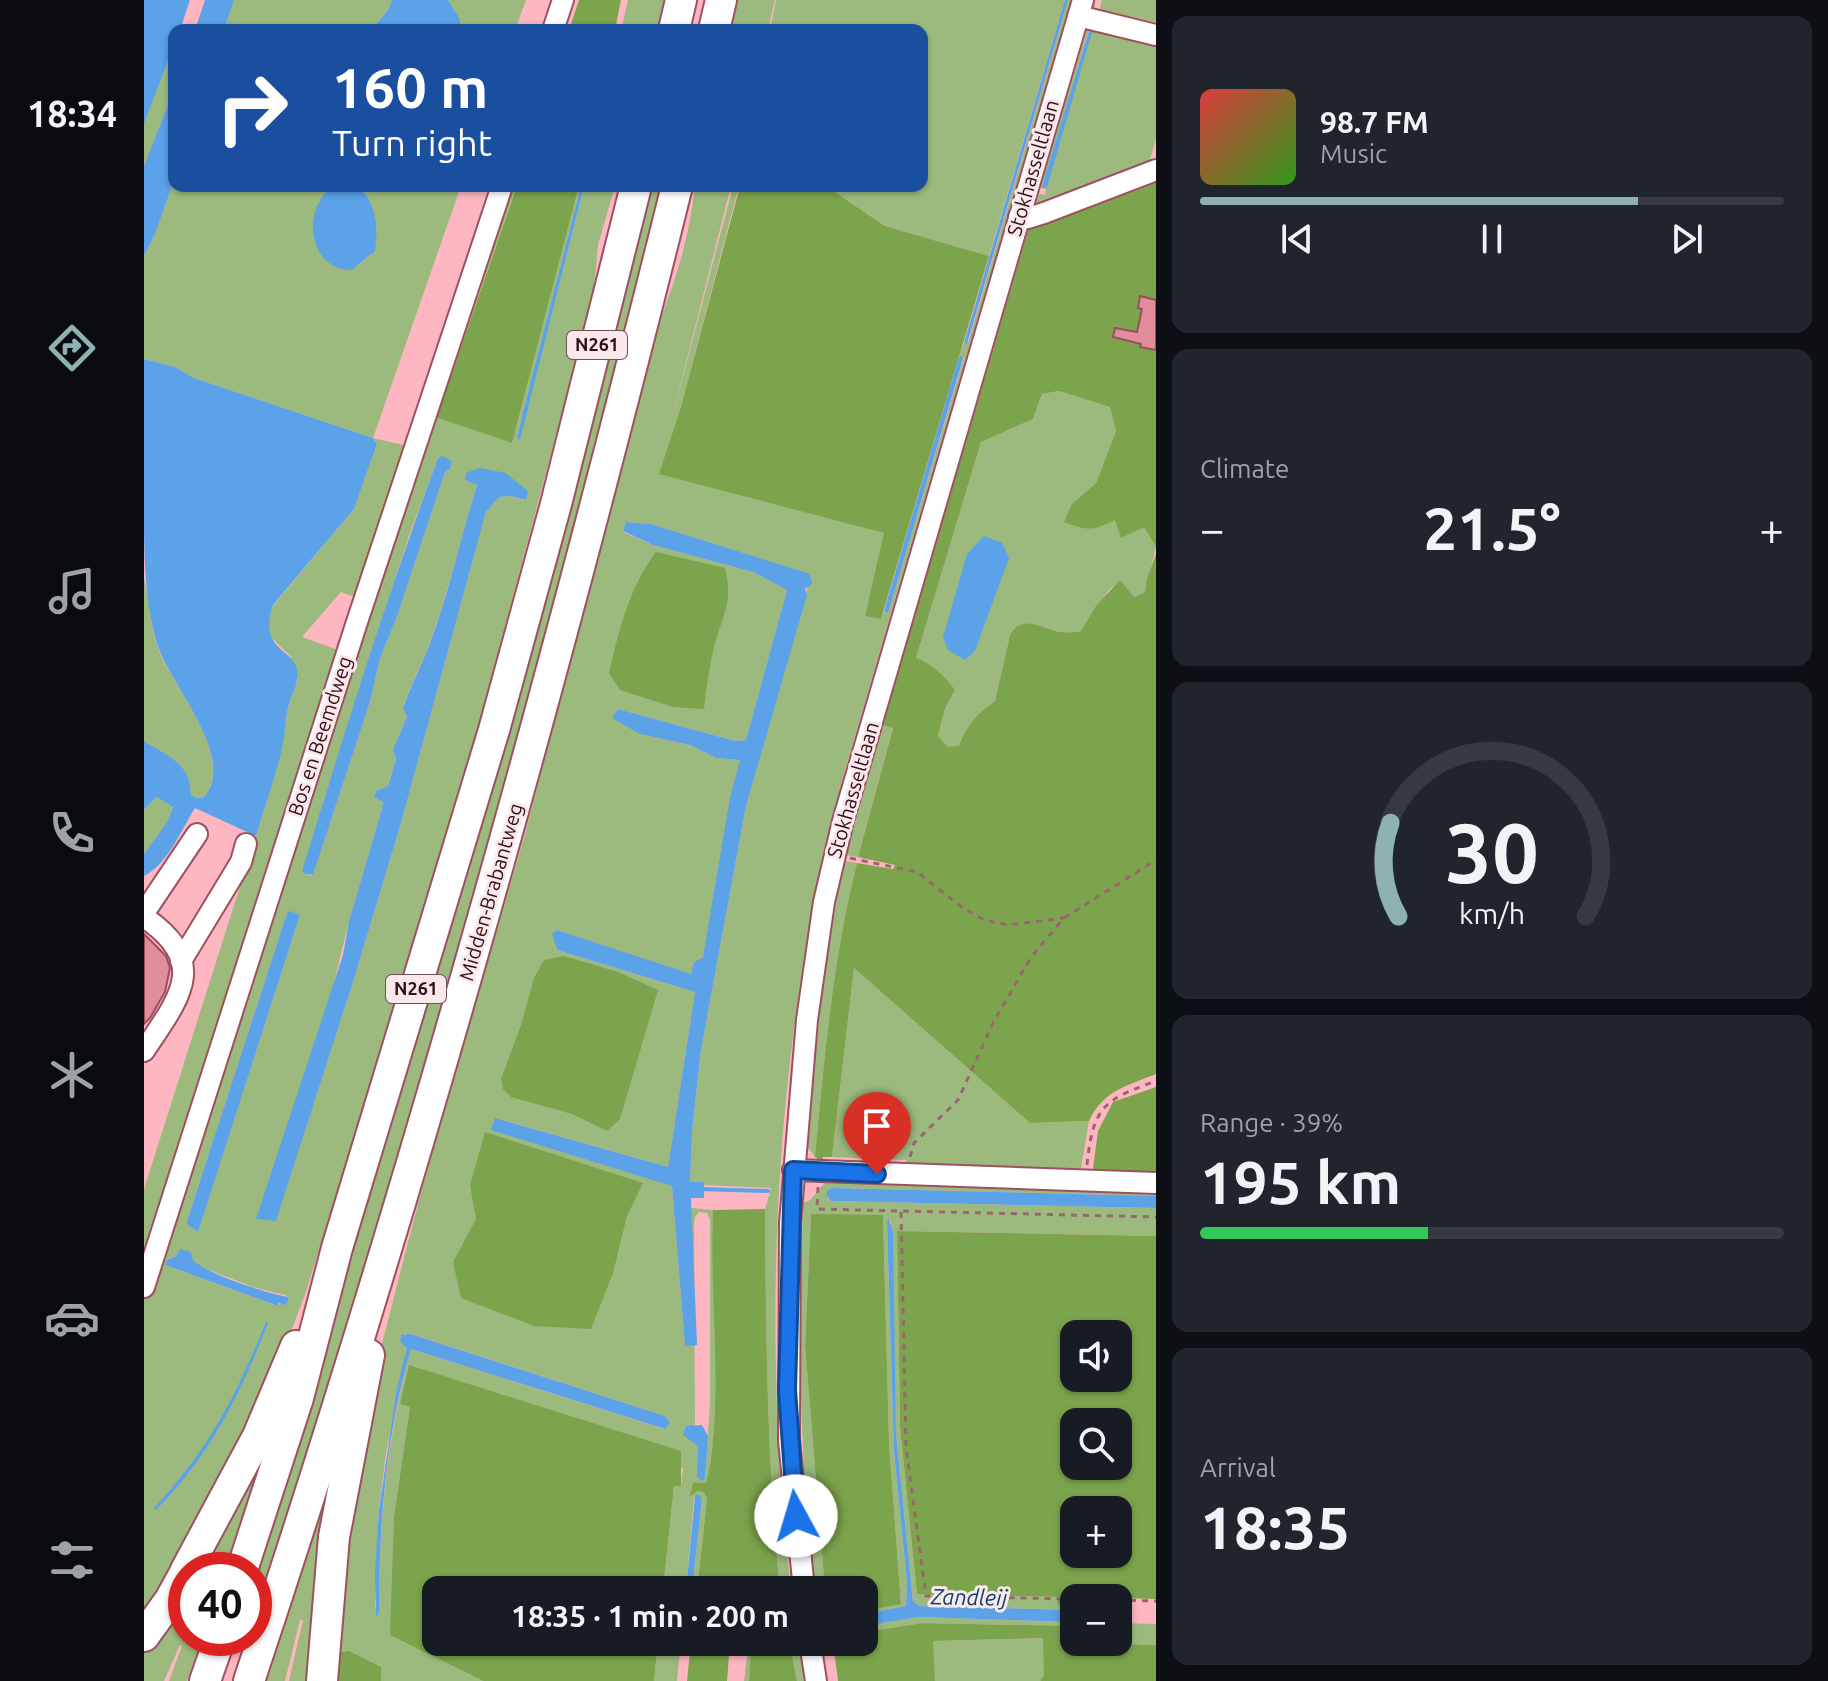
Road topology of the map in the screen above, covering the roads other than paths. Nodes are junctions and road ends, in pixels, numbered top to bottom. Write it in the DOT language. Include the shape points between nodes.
graph roads {
  1 [pos="563,0"];
  2 [pos="681,0"];
  3 [pos="721,0"];
  4 [pos="1080,8"];
  5 [pos="555,24"];
  6 [pos="675,24"];
  7 [pos="715,24"];
  8 [pos="1156,35"];
  9 [pos="1156,170"];
  10 [pos="500,192"];
  11 [pos="634,192"];
  12 [pos="675,192"];
  13 [pos="1019,217"];
  14 [pos="197,834"];
  15 [pos="246,844"];
  16 [pos="144,915"];
  17 [pos="181,961"];
  18 [pos="144,1051"];
  19 [pos="793,1170"];
  20 [pos="1156,1183"];
  21 [pos="337,1248"];
  22 [pos="383,1260"];
  23 [pos="144,1287"];
  24 [pos="196,1552"];
  25 [pos="248,1552"];
  26 [pos="803,1576"];
  27 [pos="168,1603"];
  28 [pos="144,1636"];
  29 [pos="214,1656"];
  30 [pos="812,1656"];
  31 [pos="205,1681"];
  32 [pos="249,1681"];
  33 [pos="322,1681"];
  34 [pos="816,1681"];
  1 -- 5 [label="street"];
  2 -- 6 [label="highway"];
  3 -- 7 [label="highway"];
  4 -- 8 [label="street"];
  4 -- 13 [label="street, Stokhasseltlaan"];
  9 -- 13 [label="street" via="1044,213"];
  10 -- 23 [label="street, Bos en Beemdweg"];
  11 -- 21 [label="highway, N261" via="513,665"];
  12 -- 22 [label="highway, Midden-Brabantweg / N261" via="532,746"];
  13 -- 19 [label="street, Stokhasseltlaan" via="832,862 807,1020"];
  14 -- 16 [label="street"];
  15 -- 17 [label="street" via="241,862"];
  16 -- 17 [label="street" via="168,934"];
  17 -- 18 [label="street" via="179,995"];
  19 -- 20 [label="street"];
  19 -- 26 [label="street, Stokhasseltlaan" via="787,1390"];
  21 -- 24 [label="highway, N261" via="258,1436"];
  21 -- 25 [label="highway" via="298,1398"];
  22 -- 32 [label="highway, Midden-Brabantweg"];
  22 -- 33 [label="highway, N261" via="334,1537"];
  27 -- 28 [label="highway, N261"];
  29 -- 31 [label="highway"];
  30 -- 34 [label="street"];
}
